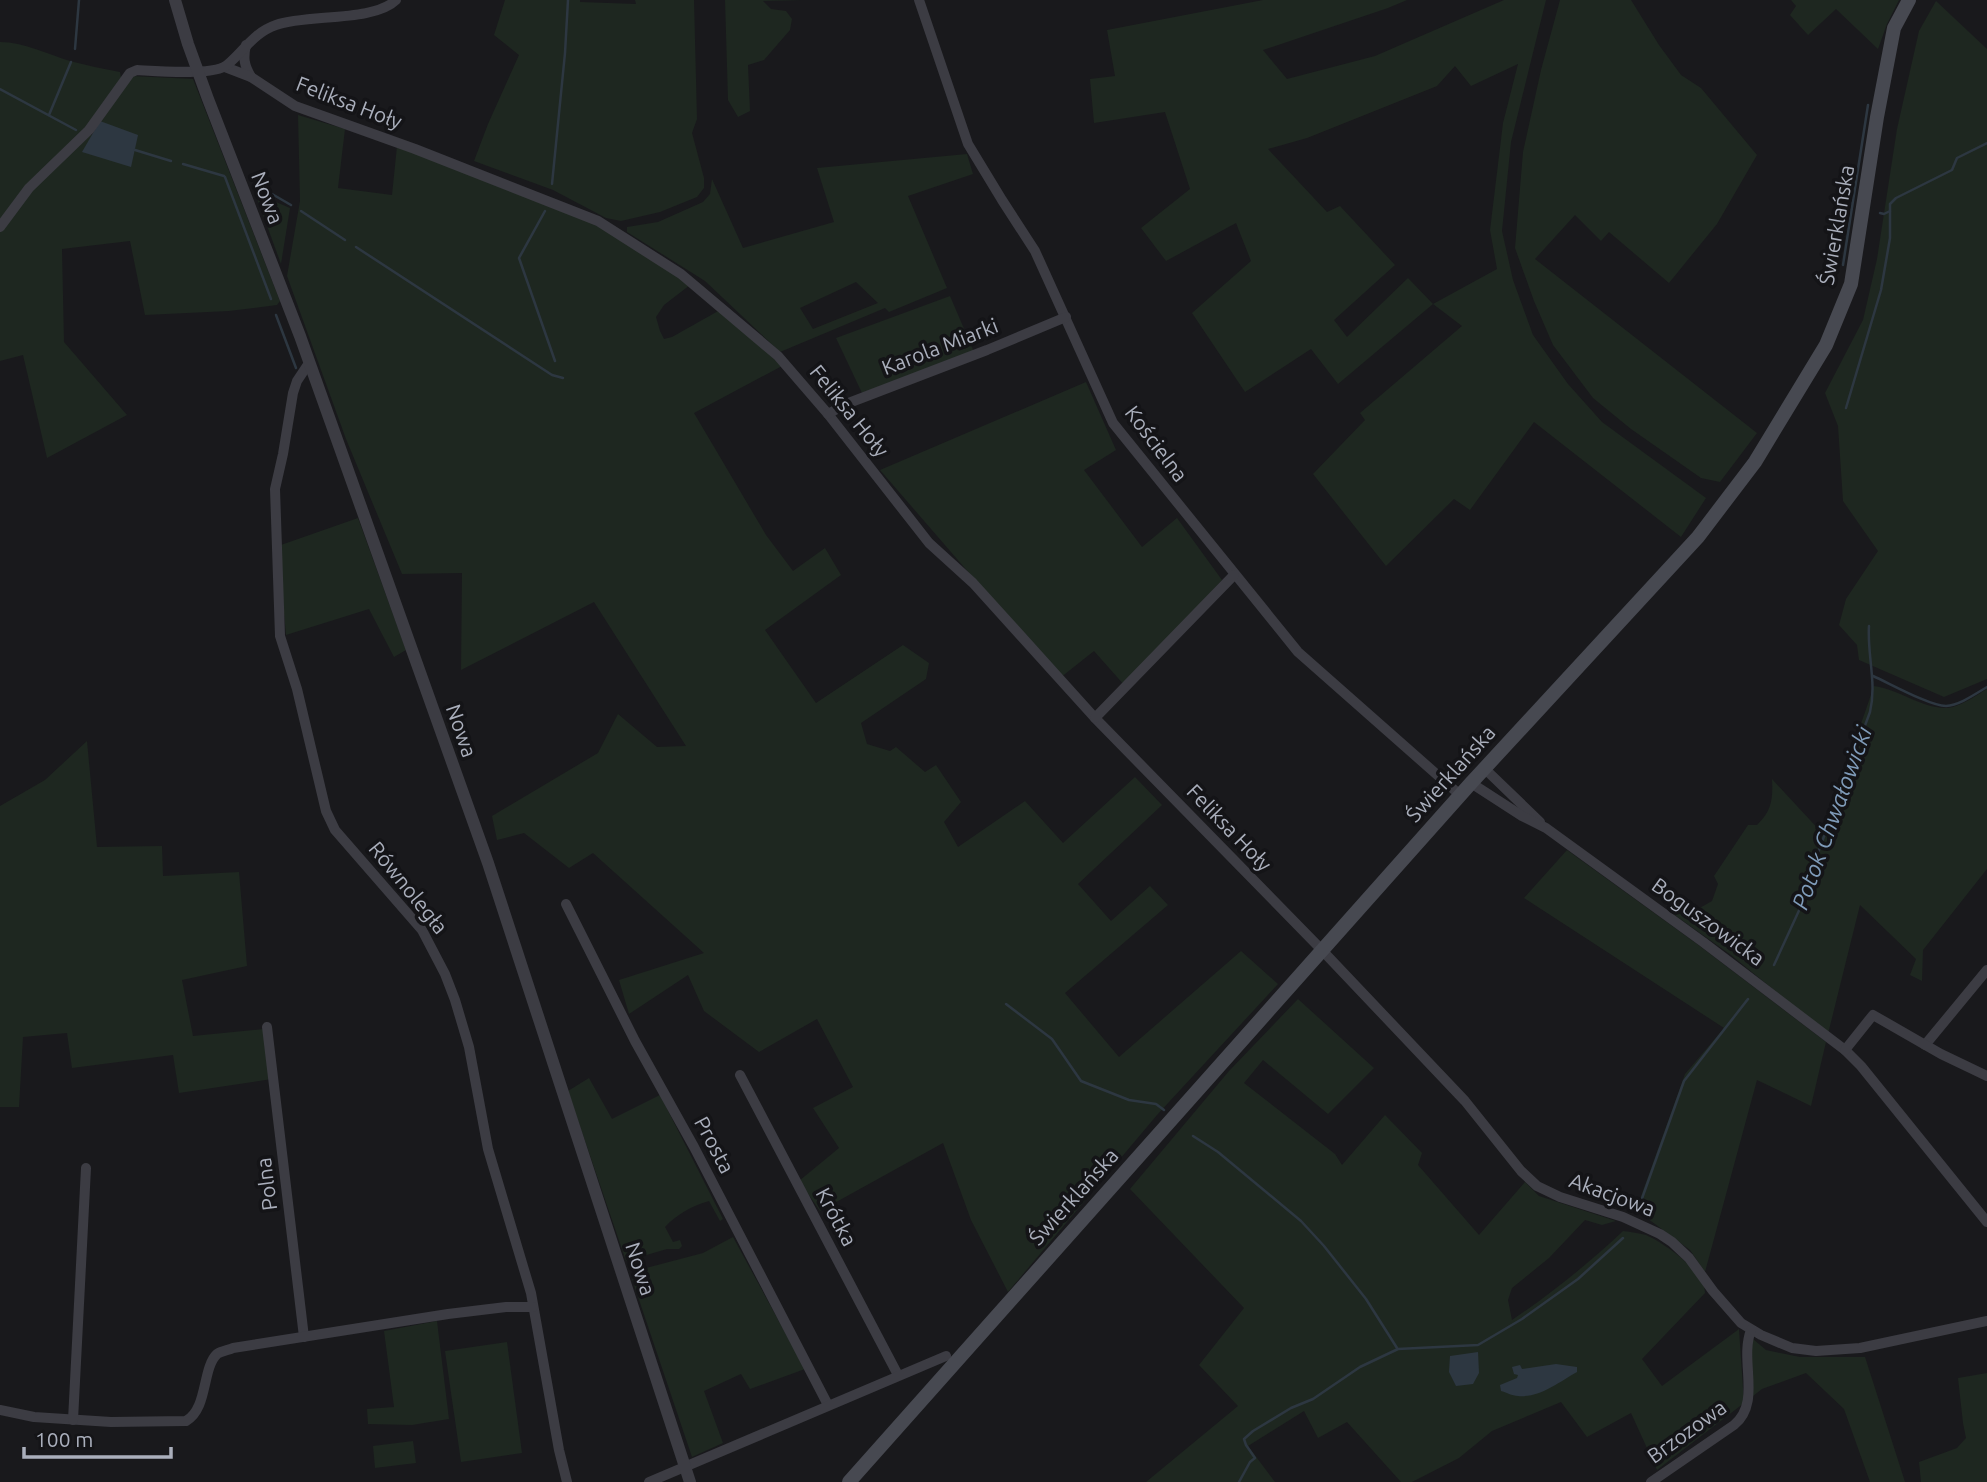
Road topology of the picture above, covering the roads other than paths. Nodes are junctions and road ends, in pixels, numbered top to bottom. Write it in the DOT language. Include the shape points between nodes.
graph roads {
  1 [pos="175,0"];
  2 [pos="396,0"];
  3 [pos="919,0"];
  4 [pos="1909,0"];
  5 [pos="246,45"];
  6 [pos="225,67"];
  7 [pos="198,71"];
  8 [pos="251,77"];
  9 [pos="0,228"];
  10 [pos="1066,317"];
  11 [pos="309,363"];
  12 [pos="828,414"];
  13 [pos="1234,575"];
  14 [pos="1095,718"];
  15 [pos="1484,768"];
  16 [pos="1471,783"];
  17 [pos="1460,794"];
  18 [pos="1546,828"];
  19 [pos="566,904"];
  20 [pos="1321,950"];
  21 [pos="1987,971"];
  22 [pos="267,1027"];
  23 [pos="1925,1045"];
  24 [pos="1845,1050"];
  25 [pos="740,1075"];
  26 [pos="1987,1076"];
  27 [pos="86,1168"];
  28 [pos="1987,1222"];
  29 [pos="533,1307"];
  30 [pos="1987,1321"];
  31 [pos="1751,1330"];
  32 [pos="304,1336"];
  33 [pos="946,1356"];
  34 [pos="898,1376"];
  35 [pos="828,1405"];
  36 [pos="0,1410"];
  37 [pos="74,1420"];
  38 [pos="685,1466"];
  39 [pos="567,1482"];
  40 [pos="649,1482"];
  41 [pos="690,1482"];
  42 [pos="849,1482"];
  43 [pos="1651,1482"];
  1 -- 7 [label="street, Nowa"];
  2 -- 5 [label="street" via="372,12 276,25"];
  3 -- 10 [label="street, Kościelna" via="968,144 1035,251"];
  4 -- 15 [label="main road, Świerklańska" via="1894,28 1851,284 1826,345 1755,462 1698,537"];
  5 -- 6 [label="street"];
  5 -- 8 [label="street" via="243,57"];
  6 -- 7 [label="street"];
  6 -- 8 [label="street, Feliksa Hoły"];
  7 -- 9 [label="street" via="130,73 89,130 29,188"];
  7 -- 11 [label="street, Nowa"];
  8 -- 12 [label="street, Feliksa Hoły" via="295,106 597,221 681,274 778,356"];
  10 -- 12 [label="street, Karola Miarki"];
  10 -- 13 [label="street, Kościelna" via="1113,423"];
  11 -- 29 [label="street, Równoległa" via="293,393 275,489 280,636 335,830 422,930 455,1000 469,1047 488,1149"];
  11 -- 38 [label="street, Nowa" via="492,874"];
  12 -- 14 [label="street, Feliksa Hoły" via="929,543 973,583"];
  13 -- 14 [label="street"];
  13 -- 17 [label="street, Kościelna" via="1298,653"];
  14 -- 20 [label="street, Feliksa Hoły"];
  15 -- 16 [label="main road, Świerklańska"];
  15 -- 18 [label="street, Boguszowicka"];
  16 -- 17 [label="main road, Świerklańska"];
  16 -- 18 [label="street, Boguszowicka"];
  17 -- 20 [label="main road, Świerklańska"];
  18 -- 24 [label="street, Boguszowicka"];
  19 -- 35 [label="street, Prosta"];
  20 -- 31 [label="street, Akacjowa" via="1465,1101 1529,1180 1548,1192 1643,1225 1666,1238"];
  20 -- 42 [label="main road, Świerklańska"];
  21 -- 23 [label="street"];
  22 -- 32 [label="street, Polna"];
  23 -- 24 [label="street" via="1873,1015"];
  23 -- 26 [label="street"];
  24 -- 28 [label="street, Boguszowicka"];
  25 -- 34 [label="street, Krótka"];
  27 -- 37 [label="street"];
  29 -- 32 [label="street" via="448,1314"];
  29 -- 39 [label="street, Równoległa"];
  30 -- 31 [label="street, Akacjowa" via="1873,1346 1816,1351 1792,1348"];
  31 -- 43 [label="street, Brzozowa" via="1746,1342 1749,1392 1744,1415"];
  32 -- 37 [label="street" via="218,1353 197,1410 186,1421"];
  33 -- 34 [label="street"];
  34 -- 35 [label="street"];
  35 -- 38 [label="street"];
  36 -- 37 [label="street"];
  38 -- 40 [label="street"];
  38 -- 41 [label="street, Nowa"];
}
